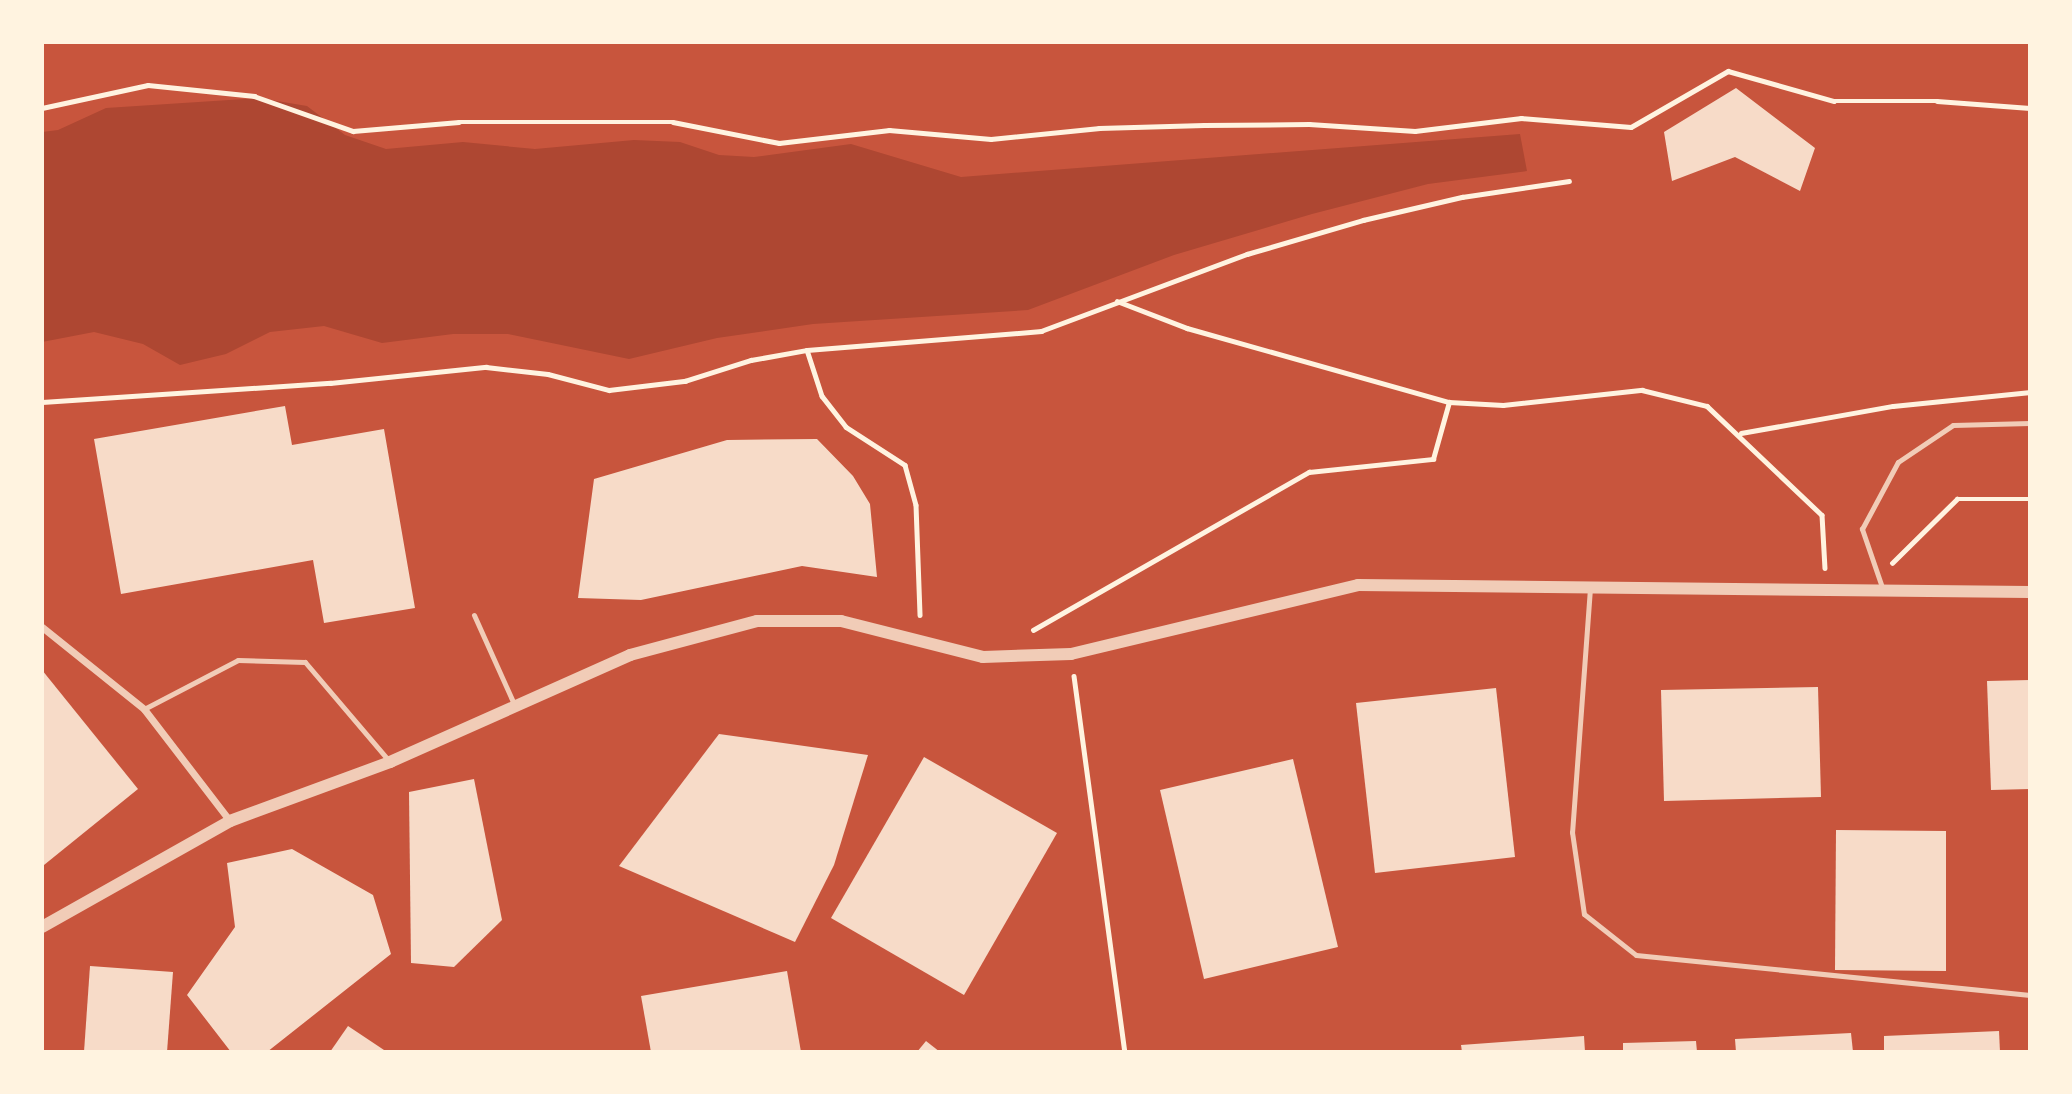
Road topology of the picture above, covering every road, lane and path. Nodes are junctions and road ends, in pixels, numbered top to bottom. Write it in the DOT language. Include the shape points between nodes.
graph roads {
  1 [pos="42,108"];
  2 [pos="2030,108"];
  3 [pos="1569,181"];
  4 [pos="1116,301"];
  5 [pos="807,350"];
  6 [pos="2030,392"];
  7 [pos="42,402"];
  8 [pos="1449,402"];
  9 [pos="2030,424"];
  10 [pos="1740,433"];
  11 [pos="2030,499"];
  12 [pos="1874,565"];
  13 [pos="1590,587"];
  14 [pos="1884,592"];
  15 [pos="2030,592"];
  16 [pos="474,615"];
  17 [pos="926,619"];
  18 [pos="42,627"];
  19 [pos="1021,631"];
  20 [pos="1071,654"];
  21 [pos="514,704"];
  22 [pos="144,709"];
  23 [pos="390,762"];
  24 [pos="230,821"];
  25 [pos="42,927"];
  26 [pos="2030,995"];
  27 [pos="1125,1052"];
  1 -- 2 [label="path" via="148,85 254,96 353,131 458,122 673,122 779,143 889,130 991,139 1099,128 1204,125 1309,124 1415,131 1521,118 1631,127 1728,71 1833,101 1937,101"];
  3 -- 4 [label="path" via="1462,197 1363,220 1247,254"];
  4 -- 5 [label="path" via="1041,331"];
  4 -- 8 [label="path" via="1187,328"];
  5 -- 7 [label="path" via="751,360 685,381 609,390 548,373 486,367 330,383"];
  5 -- 17 [label="path" via="822,396 846,427 905,465 916,505 917,613"];
  6 -- 10 [label="path" via="1893,406"];
  8 -- 10 [label="path" via="1503,405 1642,390 1707,406"];
  8 -- 19 [label="path" via="1433,459 1309,472 1035,630"];
  9 -- 12 [label="lane" via="1953,425 1898,462 1862,529"];
  10 -- 12 [label="path" via="1822,515 1825,569"];
  11 -- 12 [label="path" via="1957,499 1895,563"];
  12 -- 14 [label="lane"];
  13 -- 14 [label="street"];
  13 -- 20 [label="street" via="1358,585"];
  13 -- 26 [label="lane" via="1572,832 1584,914 1636,955"];
  14 -- 15 [label="street"];
  16 -- 21 [label="lane"];
  18 -- 22 [label="street"];
  20 -- 21 [label="street" via="983,657 841,621 757,621 630,655"];
  20 -- 27 [label="path"];
  21 -- 23 [label="street"];
  22 -- 23 [label="lane" via="238,660 305,662"];
  22 -- 24 [label="street"];
  23 -- 24 [label="street"];
  24 -- 25 [label="street" via="65,910"];
}
